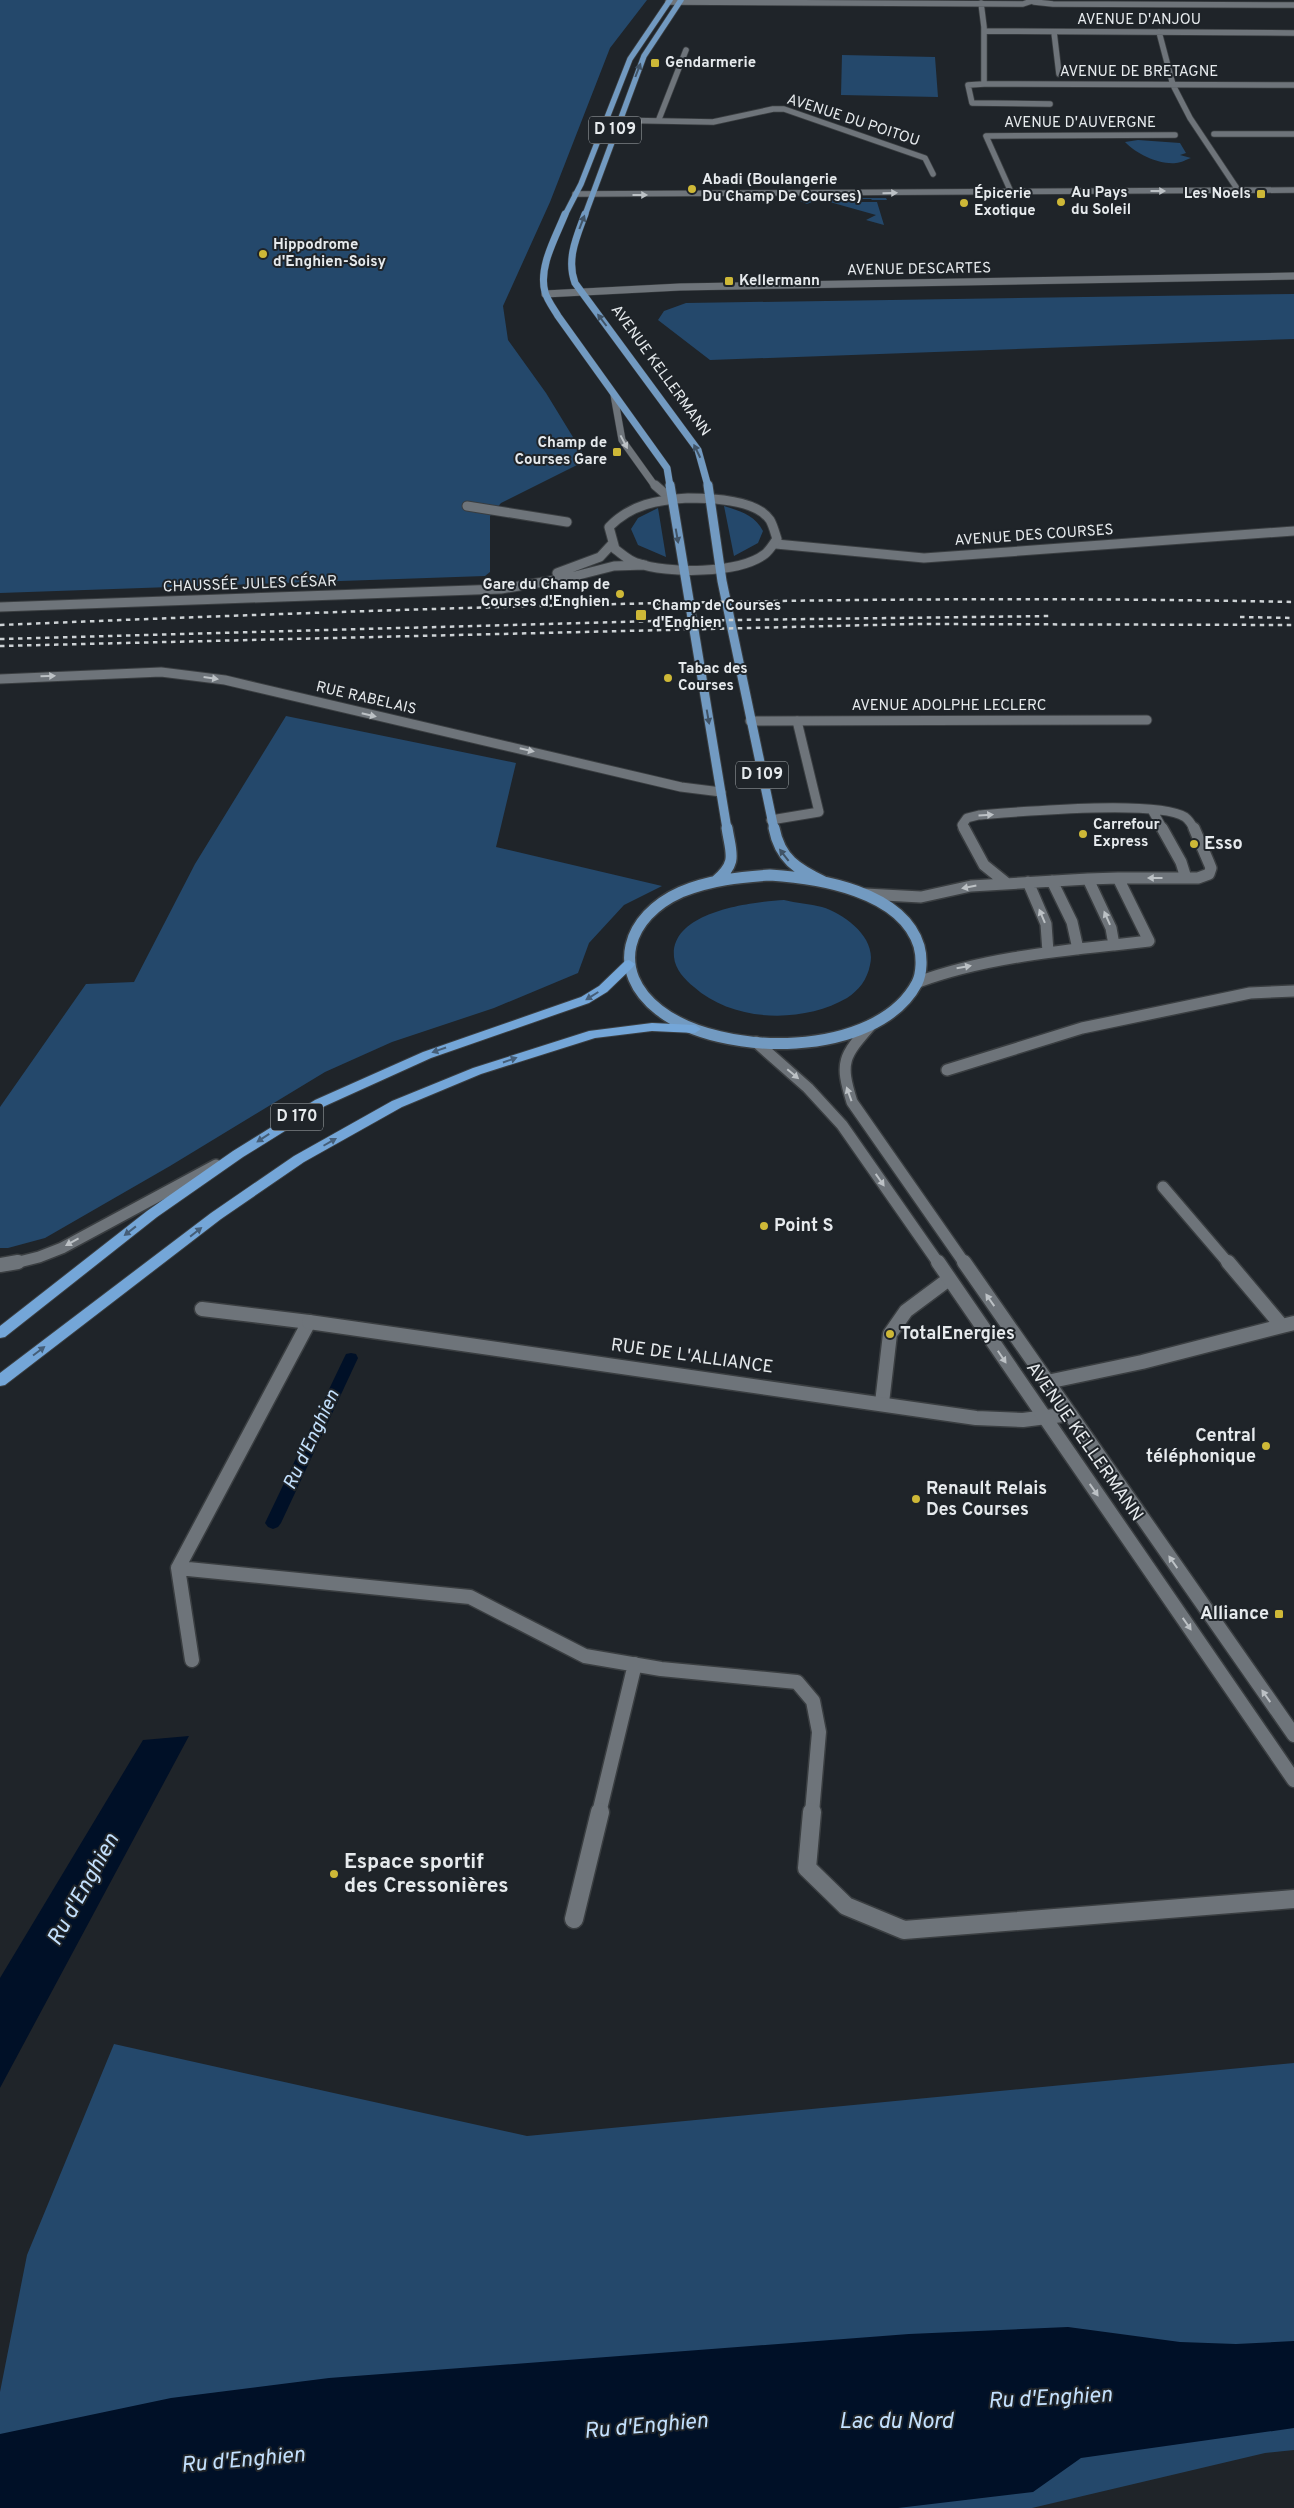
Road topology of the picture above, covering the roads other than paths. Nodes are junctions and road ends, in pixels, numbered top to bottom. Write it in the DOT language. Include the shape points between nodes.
graph roads {
  1 [pos="669,1"];
  2 [pos="679,1"];
  3 [pos="1035,1"];
  4 [pos="869,2"];
  5 [pos="981,3"];
  6 [pos="1294,5"];
  7 [pos="984,32"];
  8 [pos="1054,32"];
  9 [pos="1159,32"];
  10 [pos="1294,33"];
  11 [pos="686,50"];
  12 [pos="1059,74"];
  13 [pos="984,84"];
  14 [pos="1173,85"];
  15 [pos="1294,85"];
  16 [pos="1050,104"];
  17 [pos="620,118"];
  18 [pos="659,119"];
  19 [pos="606,120"];
  20 [pos="1214,134"];
  21 [pos="1294,134"];
  22 [pos="1174,135"];
  23 [pos="933,174"];
  24 [pos="1238,190"];
  25 [pos="1294,190"];
  26 [pos="1011,192"];
  27 [pos="575,194"];
  28 [pos="592,195"];
  29 [pos="1294,276"];
  30 [pos="580,291"];
  31 [pos="545,294"];
  32 [pos="614,395"];
  33 [pos="709,498"];
  34 [pos="671,499"];
  35 [pos="467,506"];
  36 [pos="567,522"];
  37 [pos="1294,532"];
  38 [pos="612,544"];
  39 [pos="776,544"];
  40 [pos="645,565"];
  41 [pos="722,570"];
  42 [pos="684,572"];
  43 [pos="502,589"];
  44 [pos="0,608"];
  45 [pos="0,679"];
  46 [pos="1147,720"];
  47 [pos="750,721"];
  48 [pos="797,721"];
  49 [pos="721,792"];
  50 [pos="1152,810"];
  51 [pos="771,820"];
  52 [pos="1118,878"];
  53 [pos="1186,878"];
  54 [pos="1088,879"];
  55 [pos="716,881"];
  56 [pos="1052,881"];
  57 [pos="824,882"];
  58 [pos="1005,882"];
  59 [pos="1028,882"];
  60 [pos="863,894"];
  61 [pos="1114,945"];
  62 [pos="1078,949"];
  63 [pos="1048,952"];
  64 [pos="629,964"];
  65 [pos="918,982"];
  66 [pos="1294,991"];
  67 [pos="871,1025"];
  68 [pos="695,1029"];
  69 [pos="756,1042"];
  70 [pos="947,1070"];
  71 [pos="238,1154"];
  72 [pos="1163,1187"];
  73 [pos="0,1265"];
  74 [pos="949,1279"];
  75 [pos="202,1309"];
  76 [pos="309,1322"];
  77 [pos="1288,1324"];
  78 [pos="0,1333"];
  79 [pos="0,1381"];
  80 [pos="1048,1382"];
  81 [pos="882,1402"];
  82 [pos="1070,1414"];
  83 [pos="1045,1420"];
  84 [pos="178,1568"];
  85 [pos="192,1660"];
  86 [pos="635,1664"];
  87 [pos="1294,1736"];
  88 [pos="1294,1780"];
  89 [pos="1294,1899"];
  90 [pos="574,1919"];
  1 -- 2 [label="street"];
  1 -- 19 [label="main road, D 109" via="630,59"];
  2 -- 4 [label="street"];
  17 -- 2 [label="main road, AVENUE KELLERMANN / D 109, one-way" via="644,56"];
  3 -- 5 [label="street" via="1023,4"];
  3 -- 6 [label="street" via="1053,4"];
  4 -- 5 [label="street"];
  5 -- 7 [label="street"];
  7 -- 8 [label="street, AVENUE D'ANJOU"];
  7 -- 13 [label="street"];
  8 -- 9 [label="street, AVENUE D'ANJOU"];
  8 -- 12 [label="street"];
  9 -- 10 [label="street, AVENUE D'ANJOU"];
  9 -- 14 [label="street"];
  11 -- 18 [label="street"];
  13 -- 14 [label="street, AVENUE DE BRETAGNE"];
  13 -- 16 [label="street" via="968,85 972,103"];
  14 -- 15 [label="street, AVENUE DE BRETAGNE"];
  14 -- 24 [label="street" via="1190,118"];
  17 -- 18 [label="street, AVENUE DU POITOU"];
  17 -- 19 [label="street, AVENUE DU POITOU"];
  17 -- 28 [label="main road, AVENUE KELLERMANN / D 109"];
  18 -- 23 [label="street, AVENUE DU POITOU" via="714,122 784,109 926,158"];
  19 -- 27 [label="main road, D 109"];
  20 -- 21 [label="street"];
  22 -- 26 [label="street, AVENUE D'AUVERGNE" via="986,136"];
  24 -- 25 [label="street"];
  26 -- 24 [label="street, one-way"];
  28 -- 26 [label="street, one-way"];
  27 -- 28 [label="street"];
  27 -- 31 [label="main road, D 109" via="544,270"];
  30 -- 28 [label="main road, AVENUE KELLERMANN / D 109, one-way" via="572,277 570,258"];
  29 -- 30 [label="street, AVENUE DESCARTES"];
  30 -- 31 [label="street, AVENUE DESCARTES"];
  33 -- 30 [label="main road, AVENUE KELLERMANN / D 109, one-way" via="698,450"];
  31 -- 32 [label="main road, D 109"];
  32 -- 34 [label="main road, D 109" via="667,468"];
  32 -- 34 [label="street, one-way" via="622,440 656,487"];
  33 -- 34 [label="street"];
  33 -- 39 [label="street" via="753,509 769,518 778,530"];
  33 -- 41 [label="main road, AVENUE KELLERMANN / D 109"];
  34 -- 38 [label="street" via="621,514 610,527 608,534"];
  34 -- 42 [label="main road, D 109, one-way"];
  35 -- 36 [label="street"];
  37 -- 39 [label="street, AVENUE DES COURSES" via="924,558"];
  38 -- 40 [label="street" via="621,554"];
  38 -- 43 [label="street, CHAUSSÉE JULES CÉSAR" via="600,556"];
  39 -- 41 [label="street" via="761,558"];
  40 -- 42 [label="street"];
  40 -- 43 [label="street, CHAUSSÉE JULES CÉSAR" via="614,566"];
  41 -- 42 [label="street"];
  41 -- 47 [label="main road, AVENUE KELLERMANN / D 109"];
  42 -- 49 [label="main road, D 109, one-way"];
  43 -- 44 [label="street, CHAUSSÉE JULES CÉSAR"];
  45 -- 49 [label="street, RUE RABELAIS, one-way" via="161,672 224,680 681,787"];
  46 -- 48 [label="street, AVENUE ADOLPHE LECLERC"];
  47 -- 48 [label="street, AVENUE ADOLPHE LECLERC"];
  47 -- 51 [label="main road, AVENUE KELLERMANN / D 109"];
  48 -- 51 [label="street" via="819,812"];
  49 -- 55 [label="main road, D 109" via="732,861 725,874"];
  50 -- 53 [label="street" via="1182,862"];
  50 -- 53 [label="street" via="1185,817 1209,860 1209,874"];
  58 -- 50 [label="street, one-way" via="988,872 962,825 967,818 1101,809"];
  57 -- 51 [label="main road, AVENUE KELLERMANN / D 109, one-way" via="784,856 776,844"];
  53 -- 52 [label="street, one-way"];
  52 -- 54 [label="street"];
  52 -- 61 [label="street" via="1149,941"];
  54 -- 56 [label="street"];
  61 -- 54 [label="street, one-way" via="1111,928"];
  55 -- 57 [label="main road" via="770,875"];
  55 -- 64 [label="main road" via="673,897 643,920 628,949"];
  56 -- 59 [label="street"];
  56 -- 62 [label="street" via="1072,922"];
  57 -- 60 [label="main road"];
  58 -- 59 [label="street"];
  58 -- 60 [label="street, one-way" via="921,897"];
  63 -- 59 [label="street, one-way" via="1046,924"];
  60 -- 65 [label="main road" via="896,915 908,927 921,954"];
  61 -- 62 [label="street"];
  62 -- 63 [label="street"];
  65 -- 63 [label="street, one-way" via="954,969"];
  64 -- 68 [label="main road" via="632,976 649,1000"];
  64 -- 71 [label="highway, D 170, one-way" via="609,984 585,1000 427,1055 369,1079 320,1104"];
  65 -- 67 [label="main road" via="908,998 892,1013"];
  66 -- 70 [label="street" via="1250,992 1082,1028"];
  67 -- 69 [label="main road" via="829,1039"];
  80 -- 67 [label="street, AVENUE KELLERMANN, one-way" via="852,1102 843,1076 844,1064 848,1051"];
  68 -- 69 [label="main road"];
  79 -- 68 [label="highway, D 170, one-way" via="216,1216 300,1159 396,1104 477,1071 593,1034 652,1027"];
  69 -- 74 [label="street, AVENUE KELLERMANN, one-way" via="802,1080 828,1108"];
  71 -- 73 [label="street, one-way" via="56,1251 16,1264"];
  71 -- 78 [label="highway, D 170, one-way" via="152,1214"];
  72 -- 77 [label="street"];
  74 -- 81 [label="street" via="906,1311 890,1334"];
  74 -- 83 [label="street, AVENUE KELLERMANN, one-way"];
  75 -- 76 [label="street, RUE DE L'ALLIANCE"];
  76 -- 81 [label="street, RUE DE L'ALLIANCE"];
  76 -- 84 [label="street"];
  77 -- 80 [label="street" via="1142,1362"];
  80 -- 82 [label="street, AVENUE KELLERMANN"];
  81 -- 83 [label="street, RUE DE L'ALLIANCE" via="961,1416"];
  82 -- 83 [label="street, RUE DE L'ALLIANCE"];
  87 -- 82 [label="street, AVENUE KELLERMANN, one-way"];
  83 -- 88 [label="street, AVENUE KELLERMANN, one-way"];
  84 -- 85 [label="street"];
  84 -- 86 [label="street" via="470,1597 585,1656"];
  86 -- 89 [label="street" via="797,1682 813,1701 819,1732 807,1868 846,1906 904,1930"];
  86 -- 90 [label="street"];
}
